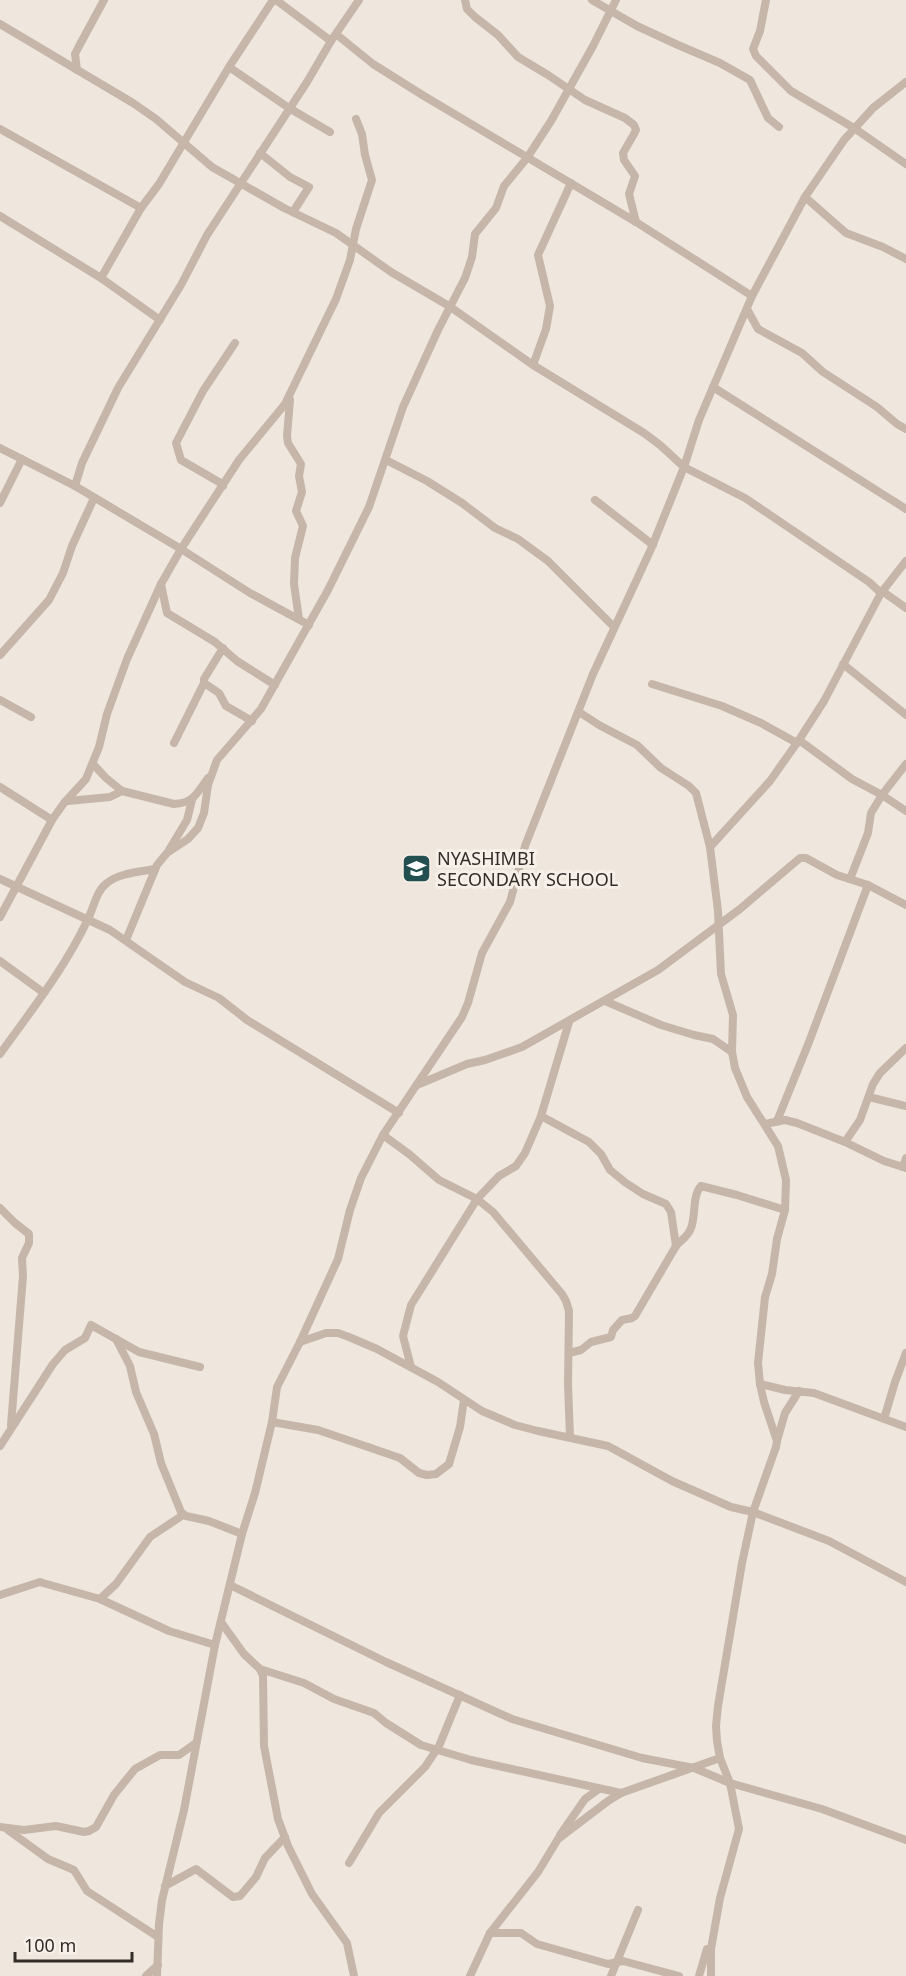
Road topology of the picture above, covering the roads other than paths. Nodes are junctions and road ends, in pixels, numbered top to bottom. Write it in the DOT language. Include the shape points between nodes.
graph roads {
  1 [pos="104,0"];
  2 [pos="274,0"];
  3 [pos="359,0"];
  4 [pos="465,0"];
  5 [pos="592,0"];
  6 [pos="616,0"];
  7 [pos="766,0"];
  8 [pos="610,11"];
  9 [pos="0,24"];
  10 [pos="333,38"];
  11 [pos="229,67"];
  12 [pos="76,70"];
  13 [pos="906,82"];
  14 [pos="568,89"];
  15 [pos="289,108"];
  16 [pos="356,119"];
  17 [pos="779,127"];
  18 [pos="854,128"];
  19 [pos="0,129"];
  20 [pos="330,132"];
  21 [pos="183,144"];
  22 [pos="260,153"];
  23 [pos="527,158"];
  24 [pos="906,164"];
  25 [pos="571,183"];
  26 [pos="241,184"];
  27 [pos="805,197"];
  28 [pos="141,208"];
  29 [pos="293,212"];
  30 [pos="0,216"];
  31 [pos="636,222"];
  32 [pos="352,245"];
  33 [pos="906,259"];
  34 [pos="101,278"];
  35 [pos="752,296"];
  36 [pos="450,306"];
  37 [pos="747,309"];
  38 [pos="160,320"];
  39 [pos="235,344"];
  40 [pos="533,365"];
  41 [pos="713,387"];
  42 [pos="292,390"];
  43 [pos="906,429"];
  44 [pos="0,448"];
  45 [pos="22,459"];
  46 [pos="386,460"];
  47 [pos="684,467"];
  48 [pos="75,486"];
  49 [pos="223,486"];
  50 [pos="94,498"];
  51 [pos="595,500"];
  52 [pos="0,503"];
  53 [pos="906,509"];
  54 [pos="653,545"];
  55 [pos="181,549"];
  56 [pos="906,561"];
  57 [pos="161,584"];
  58 [pos="882,592"];
  59 [pos="906,608"];
  60 [pos="299,618"];
  61 [pos="309,625"];
  62 [pos="614,627"];
  63 [pos="223,648"];
  64 [pos="0,655"];
  65 [pos="843,664"];
  66 [pos="204,683"];
  67 [pos="652,684"];
  68 [pos="275,685"];
  69 [pos="0,700"];
  70 [pos="579,712"];
  71 [pos="906,715"];
  72 [pos="31,717"];
  73 [pos="252,721"];
  74 [pos="798,741"];
  75 [pos="174,743"];
  76 [pos="93,764"];
  77 [pos="906,764"];
  78 [pos="211,775"];
  79 [pos="0,787"];
  80 [pos="122,791"];
  81 [pos="882,795"];
  82 [pos="192,800"];
  83 [pos="68,801"];
  84 [pos="906,811"];
  85 [pos="52,820"];
  86 [pos="710,847"];
  87 [pos="167,853"];
  88 [pos="155,869"];
  89 [pos="0,879"];
  90 [pos="850,879"];
  91 [pos="868,885"];
  92 [pos="16,886"];
  93 [pos="906,905"];
  94 [pos="0,917"];
  95 [pos="88,919"];
  96 [pos="719,924"];
  97 [pos="126,940"];
  98 [pos="0,961"];
  99 [pos="44,993"];
  100 [pos="604,1000"];
  101 [pos="569,1022"];
  102 [pos="906,1048"];
  103 [pos="732,1052"];
  104 [pos="0,1054"];
  105 [pos="417,1085"];
  106 [pos="869,1097"];
  107 [pos="906,1106"];
  108 [pos="399,1113"];
  109 [pos="542,1116"];
  110 [pos="777,1121"];
  111 [pos="765,1124"];
  112 [pos="383,1135"];
  113 [pos="845,1142"];
  114 [pos="906,1158"];
  115 [pos="904,1167"];
  116 [pos="477,1200"];
  117 [pos="0,1208"];
  118 [pos="785,1210"];
  119 [pos="676,1246"];
  120 [pos="116,1339"];
  121 [pos="300,1342"];
  122 [pos="569,1353"];
  123 [pos="906,1353"];
  124 [pos="200,1367"];
  125 [pos="411,1367"];
  126 [pos="760,1384"];
  127 [pos="800,1391"];
  128 [pos="464,1400"];
  129 [pos="884,1419"];
  130 [pos="272,1422"];
  131 [pos="906,1427"];
  132 [pos="11,1429"];
  133 [pos="570,1437"];
  134 [pos="777,1441"];
  135 [pos="0,1446"];
  136 [pos="753,1512"];
  137 [pos="183,1515"];
  138 [pos="242,1534"];
  139 [pos="906,1582"];
  140 [pos="230,1585"];
  141 [pos="0,1595"];
  142 [pos="100,1599"];
  143 [pos="222,1622"];
  144 [pos="215,1645"];
  145 [pos="260,1669"];
  146 [pos="460,1695"];
  147 [pos="196,1743"];
  148 [pos="437,1749"];
  149 [pos="720,1758"];
  150 [pos="694,1768"];
  151 [pos="730,1783"];
  152 [pos="598,1789"];
  153 [pos="621,1794"];
  154 [pos="3,1827"];
  155 [pos="285,1837"];
  156 [pos="558,1839"];
  157 [pos="906,1840"];
  158 [pos="349,1863"];
  159 [pos="165,1886"];
  160 [pos="638,1910"];
  161 [pos="490,1933"];
  162 [pos="158,1937"];
  163 [pos="707,1949"];
  164 [pos="616,1962"];
  165 [pos="158,1965"];
  166 [pos="146,1976"];
  167 [pos="158,1976"];
  168 [pos="354,1976"];
  169 [pos="470,1976"];
  170 [pos="610,1976"];
  171 [pos="679,1976"];
  172 [pos="699,1976"];
  173 [pos="711,1976"];
  1 -- 12 [label="street" via="76,51"];
  2 -- 10 [label="street"];
  2 -- 11 [label="street"];
  3 -- 10 [label="street"];
  4 -- 14 [label="street" via="475,17 518,57"];
  5 -- 8 [label="street"];
  6 -- 8 [label="street"];
  7 -- 18 [label="street" via="753,49 756,56 791,91"];
  8 -- 14 [label="street"];
  8 -- 17 [label="street" via="750,80 768,118"];
  9 -- 12 [label="street"];
  10 -- 15 [label="street"];
  10 -- 23 [label="street"];
  11 -- 15 [label="street"];
  11 -- 21 [label="street"];
  12 -- 21 [label="street" via="133,103"];
  13 -- 18 [label="street"];
  14 -- 23 [label="street"];
  14 -- 31 [label="street" via="634,125 634,134 623,153 635,176 628,191"];
  15 -- 20 [label="street"];
  15 -- 22 [label="street"];
  16 -- 32 [label="street" via="372,180"];
  18 -- 24 [label="street"];
  18 -- 27 [label="street"];
  19 -- 28 [label="street"];
  21 -- 26 [label="street"];
  21 -- 28 [label="street"];
  22 -- 26 [label="street"];
  22 -- 29 [label="street" via="309,187"];
  23 -- 25 [label="street"];
  23 -- 36 [label="street" via="504,186 496,208 475,234 469,266"];
  25 -- 31 [label="street"];
  25 -- 40 [label="street" via="538,255 550,306"];
  26 -- 29 [label="street"];
  26 -- 38 [label="street" via="207,235"];
  27 -- 33 [label="street" via="849,235"];
  27 -- 35 [label="street"];
  28 -- 34 [label="street"];
  29 -- 32 [label="street"];
  30 -- 34 [label="street"];
  31 -- 35 [label="street"];
  32 -- 36 [label="street"];
  32 -- 42 [label="street" via="336,299"];
  34 -- 38 [label="street"];
  35 -- 37 [label="street"];
  36 -- 40 [label="street"];
  36 -- 46 [label="street" via="398,418"];
  37 -- 41 [label="street"];
  37 -- 43 [label="street" via="761,332 802,353"];
  38 -- 48 [label="street" via="118,388"];
  39 -- 49 [label="street" via="176,443 181,460"];
  40 -- 47 [label="street" via="644,433"];
  41 -- 47 [label="street"];
  41 -- 53 [label="street"];
  42 -- 49 [label="street"];
  42 -- 60 [label="street" via="287,436 301,464 302,492 296,511 303,528 295,558 294,584"];
  44 -- 45 [label="street"];
  45 -- 48 [label="street"];
  45 -- 52 [label="street"];
  46 -- 61 [label="street" via="365,515"];
  46 -- 62 [label="street" via="427,481 495,528 518,539 548,561"];
  47 -- 54 [label="street"];
  47 -- 58 [label="street" via="746,498"];
  48 -- 50 [label="street"];
  49 -- 55 [label="street"];
  50 -- 55 [label="street"];
  50 -- 64 [label="street" via="49,600"];
  51 -- 54 [label="street"];
  54 -- 62 [label="street"];
  55 -- 57 [label="street"];
  55 -- 60 [label="street" via="250,593"];
  56 -- 58 [label="street"];
  57 -- 63 [label="street" via="167,613"];
  57 -- 76 [label="street" via="127,659"];
  58 -- 59 [label="street"];
  58 -- 65 [label="street"];
  60 -- 61 [label="street"];
  61 -- 68 [label="street"];
  62 -- 70 [label="street"];
  63 -- 66 [label="street"];
  63 -- 68 [label="street" via="237,662"];
  65 -- 71 [label="street"];
  65 -- 74 [label="street"];
  66 -- 73 [label="street" via="219,693 226,706"];
  66 -- 75 [label="street"];
  67 -- 74 [label="street" via="722,706"];
  68 -- 73 [label="street"];
  69 -- 72 [label="street"];
  70 -- 86 [label="street" via="637,745 661,768 694,790"];
  70 -- 105 [label="street" via="525,846 510,902 482,953 462,1017"];
  73 -- 78 [label="street" via="222,753"];
  74 -- 81 [label="street"];
  74 -- 86 [label="street" via="770,781"];
  76 -- 80 [label="street"];
  76 -- 83 [label="street"];
  77 -- 81 [label="street"];
  78 -- 82 [label="street"];
  78 -- 87 [label="street" via="198,828"];
  79 -- 85 [label="street"];
  80 -- 82 [label="street" via="174,804"];
  80 -- 83 [label="street" via="110,797"];
  81 -- 84 [label="street"];
  81 -- 90 [label="street" via="871,813 868,833"];
  82 -- 87 [label="street" via="187,820"];
  83 -- 85 [label="street"];
  85 -- 92 [label="street"];
  86 -- 96 [label="street"];
  87 -- 88 [label="street"];
  88 -- 95 [label="street" via="108,882 100,890"];
  88 -- 97 [label="street"];
  89 -- 92 [label="street"];
  90 -- 91 [label="street"];
  90 -- 96 [label="street" via="800,858"];
  91 -- 93 [label="street"];
  91 -- 110 [label="street"];
  92 -- 94 [label="street"];
  92 -- 95 [label="street"];
  95 -- 97 [label="street"];
  95 -- 99 [label="street"];
  96 -- 100 [label="street" via="658,970"];
  96 -- 103 [label="street" via="721,974 733,1015"];
  97 -- 108 [label="street" via="185,982 219,998 247,1020"];
  98 -- 99 [label="street"];
  99 -- 104 [label="street"];
  100 -- 101 [label="street"];
  100 -- 103 [label="street" via="661,1025 713,1039"];
  101 -- 105 [label="street" via="522,1047"];
  101 -- 109 [label="street"];
  102 -- 106 [label="street" via="880,1073"];
  103 -- 111 [label="street" via="744,1090"];
  105 -- 108 [label="street"];
  106 -- 107 [label="street"];
  106 -- 113 [label="street"];
  108 -- 112 [label="street"];
  109 -- 116 [label="street" via="518,1164 499,1176"];
  109 -- 119 [label="street" via="589,1142 610,1170 626,1183 666,1204 671,1212"];
  110 -- 111 [label="street"];
  110 -- 113 [label="street" via="797,1123"];
  111 -- 118 [label="street" via="783,1164"];
  112 -- 116 [label="street" via="439,1180"];
  112 -- 121 [label="street" via="355,1192 338,1259"];
  113 -- 115 [label="street"];
  114 -- 115 [label="street"];
  116 -- 122 [label="street" via="493,1212 567,1300"];
  116 -- 125 [label="street" via="411,1305 403,1336"];
  117 -- 132 [label="street" via="29,1234 22,1258"];
  118 -- 119 [label="street" via="701,1186 690,1230"];
  118 -- 126 [label="street" via="762,1321"];
  119 -- 122 [label="street" via="635,1316 622,1320 611,1337"];
  120 -- 124 [label="street" via="139,1352"];
  120 -- 132 [label="street" via="91,1325 85,1338 65,1350 53,1364"];
  120 -- 137 [label="street" via="130,1366 161,1463"];
  121 -- 125 [label="street" via="326,1333 338,1334"];
  121 -- 130 [label="street" via="277,1387"];
  122 -- 133 [label="street"];
  123 -- 129 [label="street"];
  125 -- 128 [label="street"];
  126 -- 127 [label="street"];
  126 -- 134 [label="street"];
  127 -- 129 [label="street"];
  127 -- 134 [label="street" via="785,1413"];
  128 -- 130 [label="street" via="449,1464 436,1474 419,1473 399,1458 318,1430"];
  128 -- 133 [label="street" via="515,1425"];
  129 -- 131 [label="street"];
  130 -- 138 [label="street"];
  132 -- 135 [label="street"];
  133 -- 136 [label="street" via="608,1446 672,1481 731,1507"];
  134 -- 136 [label="street"];
  136 -- 139 [label="street" via="829,1541"];
  136 -- 149 [label="street" via="718,1706"];
  137 -- 138 [label="street"];
  137 -- 142 [label="street" via="150,1537 116,1584"];
  138 -- 140 [label="street"];
  140 -- 143 [label="street"];
  140 -- 146 [label="street"];
  141 -- 142 [label="street" via="40,1582"];
  142 -- 144 [label="street" via="169,1631"];
  143 -- 144 [label="street"];
  143 -- 145 [label="street" via="244,1654"];
  144 -- 147 [label="street"];
  145 -- 148 [label="street" via="374,1713 410,1739"];
  145 -- 155 [label="street" via="265,1680 268,1773"];
  146 -- 148 [label="street"];
  146 -- 150 [label="street" via="512,1719 642,1758"];
  147 -- 154 [label="street" via="179,1755 160,1755 135,1768 89,1832 56,1826 24,1830"];
  147 -- 159 [label="street"];
  148 -- 152 [label="street"];
  148 -- 158 [label="street" via="379,1813"];
  149 -- 150 [label="street"];
  149 -- 151 [label="street"];
  150 -- 151 [label="street"];
  150 -- 153 [label="street"];
  151 -- 157 [label="street" via="822,1809"];
  151 -- 173 [label="street" via="739,1829 720,1898 711,1949"];
  152 -- 153 [label="street"];
  152 -- 156 [label="street" via="585,1799"];
  153 -- 156 [label="street"];
  154 -- 162 [label="street" via="48,1859 74,1870 87,1891"];
  155 -- 159 [label="street" via="265,1858 240,1896 233,1897 196,1869"];
  155 -- 168 [label="street" via="312,1894 347,1943"];
  156 -- 161 [label="street" via="538,1872"];
  159 -- 162 [label="street"];
  160 -- 164 [label="street"];
  161 -- 164 [label="street" via="521,1934 537,1944 608,1964"];
  161 -- 169 [label="street"];
  162 -- 165 [label="street"];
  163 -- 172 [label="street"];
  164 -- 170 [label="street"];
  164 -- 171 [label="street"];
  165 -- 166 [label="street"];
  165 -- 167 [label="street"];
}
